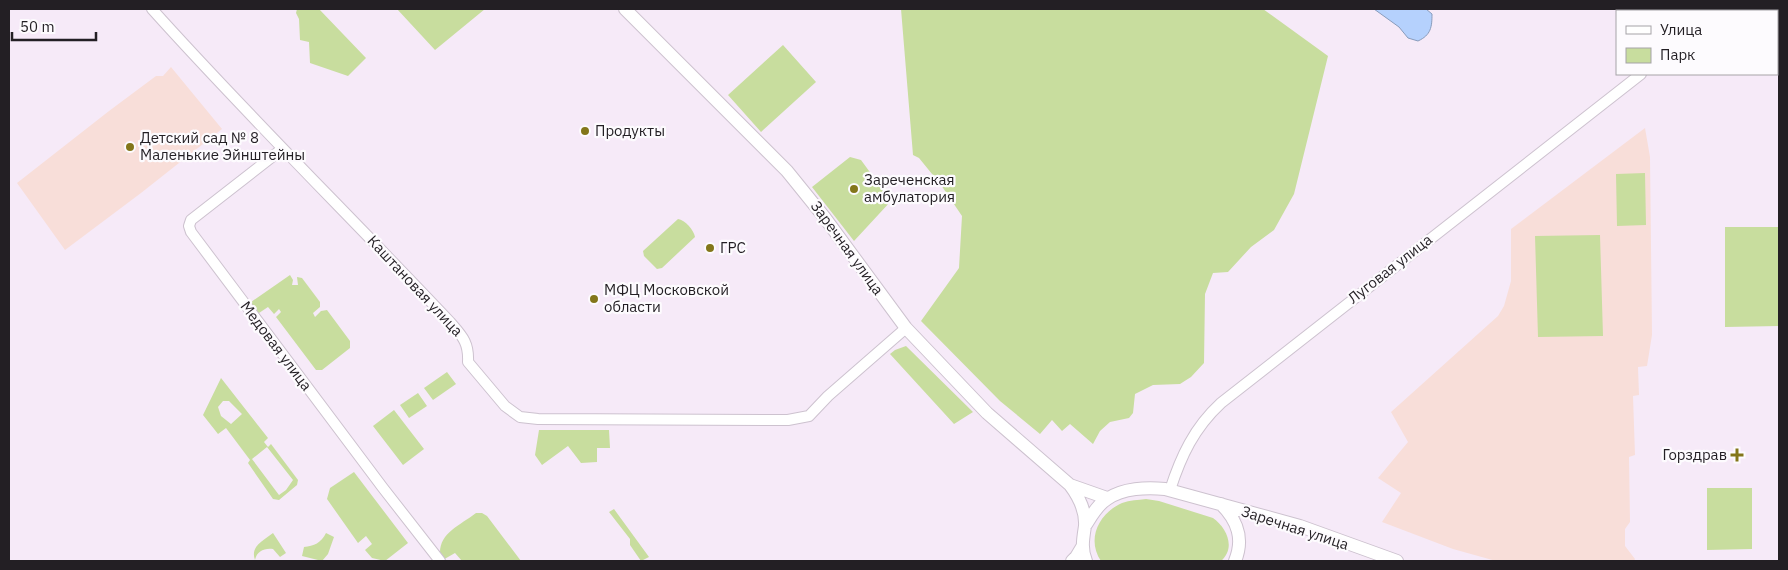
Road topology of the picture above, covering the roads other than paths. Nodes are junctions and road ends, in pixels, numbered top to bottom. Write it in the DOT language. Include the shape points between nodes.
graph roads {
  1 [pos="152,9"];
  2 [pos="625,9"];
  3 [pos="1640,75"];
  4 [pos="282,148"];
  5 [pos="906,328"];
  6 [pos="1070,485"];
  7 [pos="1170,490"];
  8 [pos="1108,498"];
  9 [pos="1221,504"];
  10 [pos="1085,526"];
  11 [pos="1082,547"];
  12 [pos="440,561"];
  13 [pos="1072,561"];
  14 [pos="1086,561"];
  15 [pos="1235,561"];
  16 [pos="1397,561"];
  1 -- 4 [label="street, Каштановая улица"];
  2 -- 5 [label="street, Заречная улица" via="787,171"];
  3 -- 7 [label="street, Луговая улица" via="1221,404 1189,442"];
  4 -- 5 [label="street, Каштановая улица" via="450,322 464,338 469,350 468,362 505,406 520,417 788,420 809,416"];
  4 -- 12 [label="street, Медовая улица" via="191,220 191,232"];
  5 -- 6 [label="street, Заречная улица" via="987,413"];
  6 -- 8 [label="street, Заречная улица"];
  6 -- 10 [label="street, Заречная улица" via="1079,496"];
  7 -- 8 [label="street, Заречная улица" via="1136,489"];
  7 -- 9 [label="street, Заречная улица"];
  8 -- 10 [label="street, Заречная улица" via="1097,507"];
  9 -- 15 [label="street, Заречная улица" via="1235,521 1239,536"];
  9 -- 16 [label="street, Заречная улица" via="1300,526"];
  10 -- 11 [label="street, Заречная улица"];
  11 -- 13 [label="street"];
  11 -- 14 [label="street, Заречная улица"];
}
